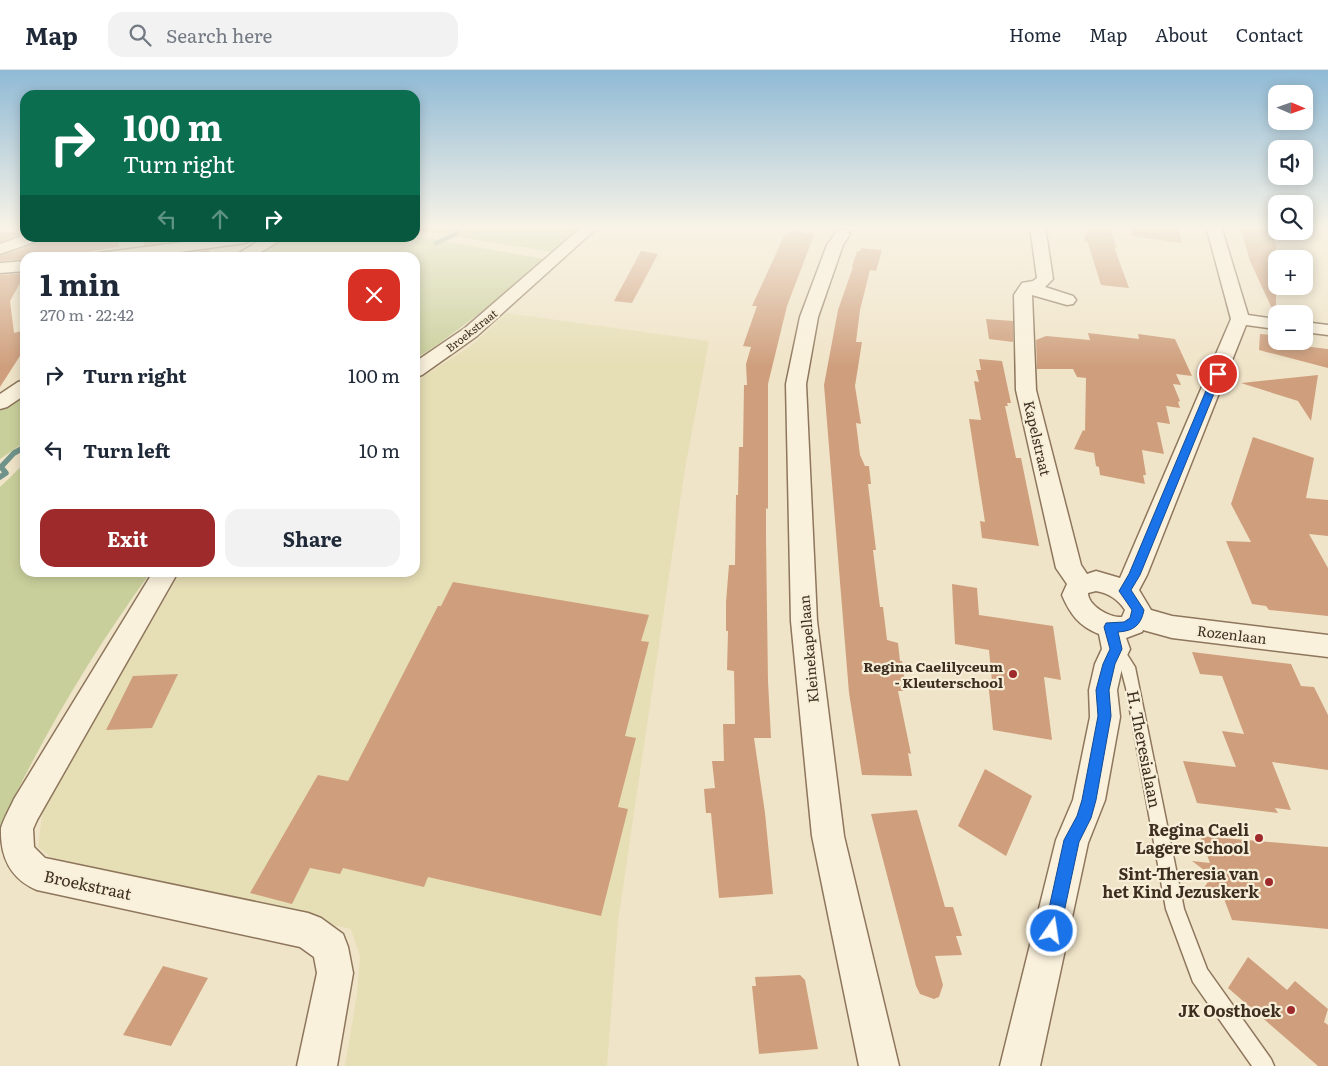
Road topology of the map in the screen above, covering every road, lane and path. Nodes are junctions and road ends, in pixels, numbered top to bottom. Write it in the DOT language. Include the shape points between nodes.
graph roads {
  1 [pos="539,272"];
  2 [pos="825,272"];
  3 [pos="1044,272"];
  4 [pos="1226,272"];
  5 [pos="1028,287"];
  6 [pos="1067,300"];
  7 [pos="1240,319"];
  8 [pos="1268,323"];
  9 [pos="1313,328"];
  10 [pos="1328,330"];
  11 [pos="420,368"];
  12 [pos="20,389"];
  13 [pos="0,403"];
  14 [pos="163,577"];
  15 [pos="1081,584"];
  16 [pos="1124,591"];
  17 [pos="1137,616"];
  18 [pos="1113,638"];
  19 [pos="1328,646"];
  20 [pos="317,1066"];
  21 [pos="879,1066"];
  22 [pos="1020,1066"];
  23 [pos="1264,1066"];
  1 -- 11 [label="street, Broekstraat" via="471,332"];
  2 -- 21 [label="street, Kleinekapellaan" via="809,317 796,384 803,593 828,836"];
  3 -- 5 [label="street" via="1045,279"];
  4 -- 7 [label="street"];
  5 -- 6 [label="street"];
  5 -- 15 [label="street, Kapelstraat" via="1023,295 1026,390 1069,568"];
  7 -- 8 [label="street"];
  7 -- 16 [label="street" via="1138,566"];
  9 -- 10 [label="street"];
  12 -- 13 [label="street"];
  14 -- 20 [label="street, Broekstraat" via="25,810 17,829 17,855 37,873 308,932 330,947 335,973"];
  15 -- 16 [label="street" via="1106,582"];
  15 -- 18 [label="street" via="1075,597 1083,612"];
  16 -- 17 [label="street" via="1135,603"];
  17 -- 18 [label="street"];
  17 -- 19 [label="street, Rozenlaan" via="1172,627"];
  18 -- 22 [label="street" via="1103,690 1105,716 1089,800 1072,840"];
  18 -- 23 [label="lane, H. Theresialaan" via="1128,667 1134,688 1175,909 1200,974"];
}
